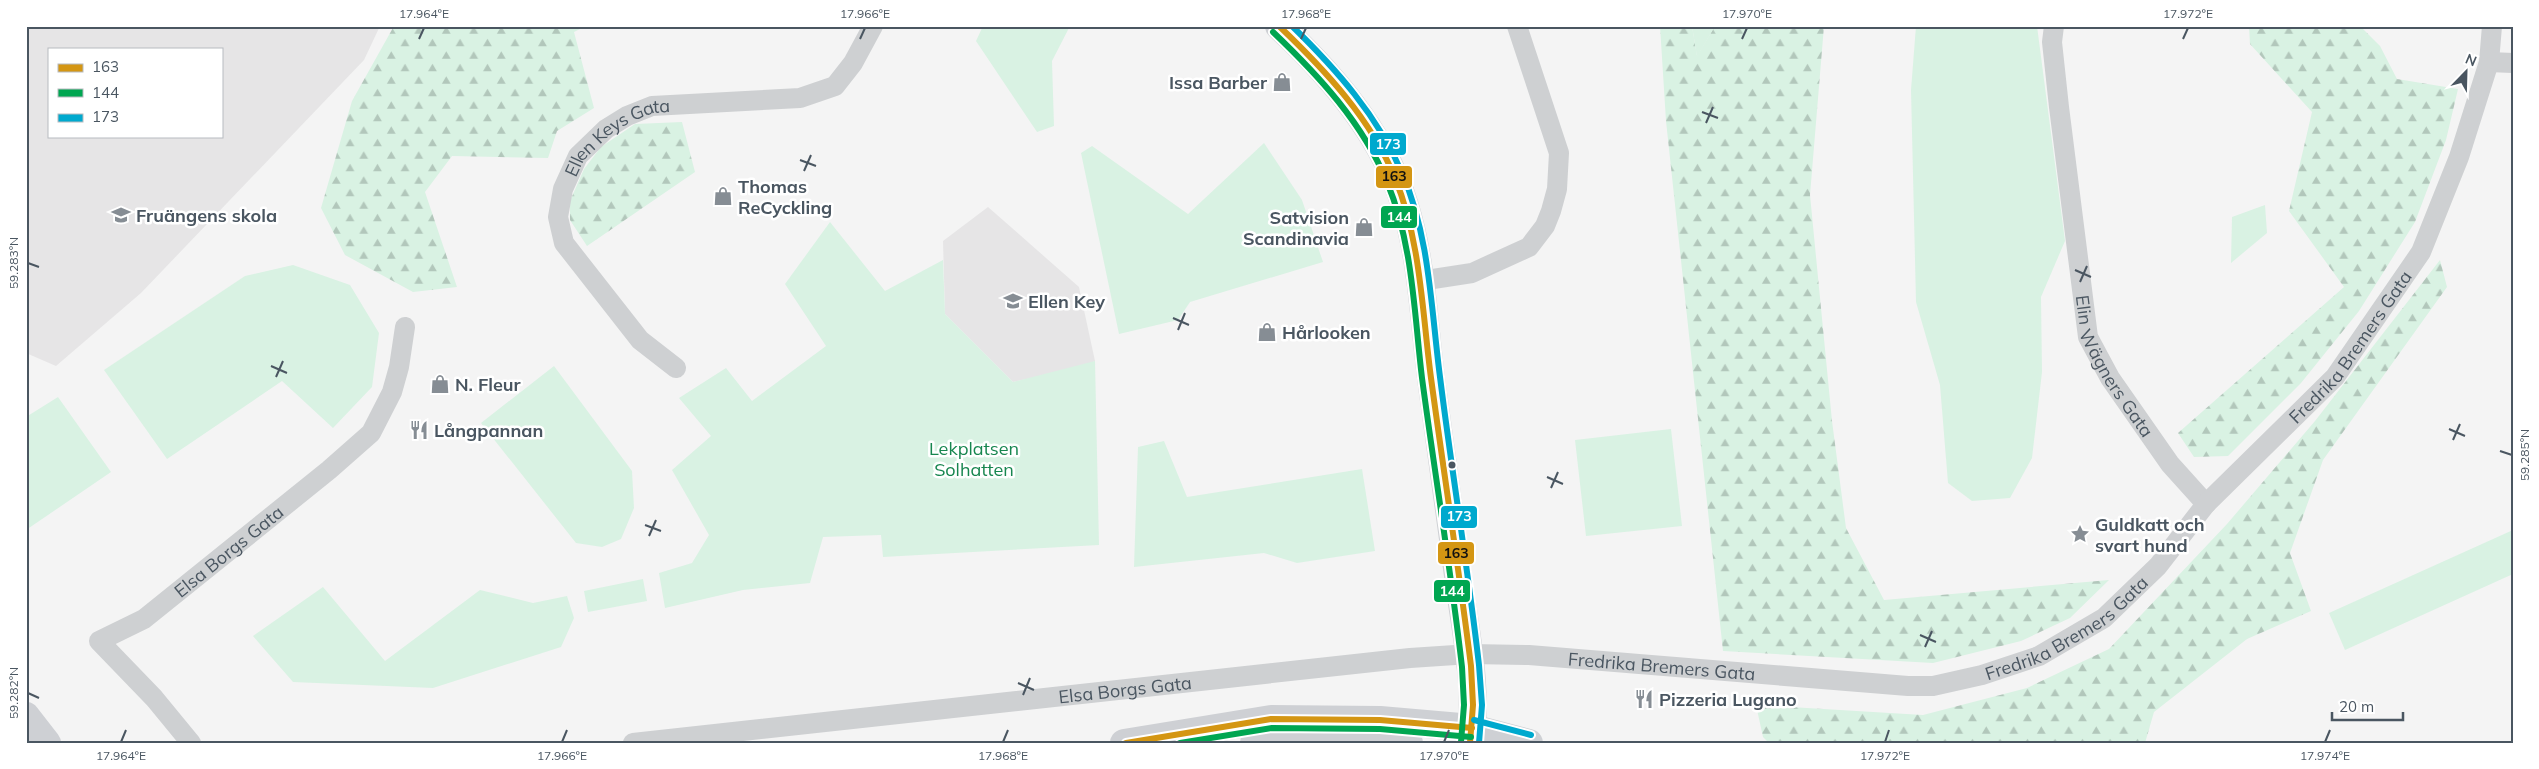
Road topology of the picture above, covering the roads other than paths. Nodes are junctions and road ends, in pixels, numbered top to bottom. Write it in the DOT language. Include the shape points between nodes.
graph roads {
  1 [pos="873,26"];
  2 [pos="1279,26"];
  3 [pos="1517,26"];
  4 [pos="2054,26"];
  5 [pos="2492,26"];
  6 [pos="2489,62"];
  7 [pos="2513,63"];
  8 [pos="1420,281"];
  9 [pos="404,328"];
  10 [pos="676,368"];
  11 [pos="2206,504"];
  12 [pos="1470,654"];
  13 [pos="26,716"];
  14 [pos="1268,736"];
  15 [pos="1471,736"];
  16 [pos="47,743"];
  17 [pos="191,743"];
  18 [pos="632,743"];
  19 [pos="1124,743"];
  20 [pos="1409,743"];
  21 [pos="1529,743"];
  1 -- 10 [label="street, Ellen Keys Gata" via="853,63 835,86 800,98 652,106 606,129 578,156 563,189 558,217 564,243 640,340"];
  2 -- 8 [label="street" via="1349,101 1379,146 1404,202"];
  3 -- 8 [label="street" via="1559,153 1557,189 1551,211 1545,226 1529,247 1472,273"];
  4 -- 11 [label="street, Elin Wägners Gata" via="2052,42 2059,107 2088,337 2110,378 2165,456"];
  5 -- 6 [label="street, Fredrika Bremers Gata"];
  6 -- 7 [label="street"];
  6 -- 11 [label="street, Fredrika Bremers Gata" via="2459,157 2422,252 2335,377"];
  8 -- 12 [label="street"];
  9 -- 17 [label="street, Elsa Borgs Gata" via="392,392 371,433 144,619 99,641 154,698"];
  11 -- 12 [label="street, Fredrika Bremers Gata" via="2158,566 2104,618 2039,656 1982,675 1933,686 1898,686 1597,659"];
  12 -- 15 [label="street"];
  12 -- 18 [label="street, Elsa Borgs Gata" via="1124,688"];
  13 -- 16 [label="street"];
  14 -- 15 [label="street" via="1380,720"];
  14 -- 19 [label="street"];
  14 -- 20 [label="street" via="1381,738"];
  15 -- 21 [label="street"];
}
